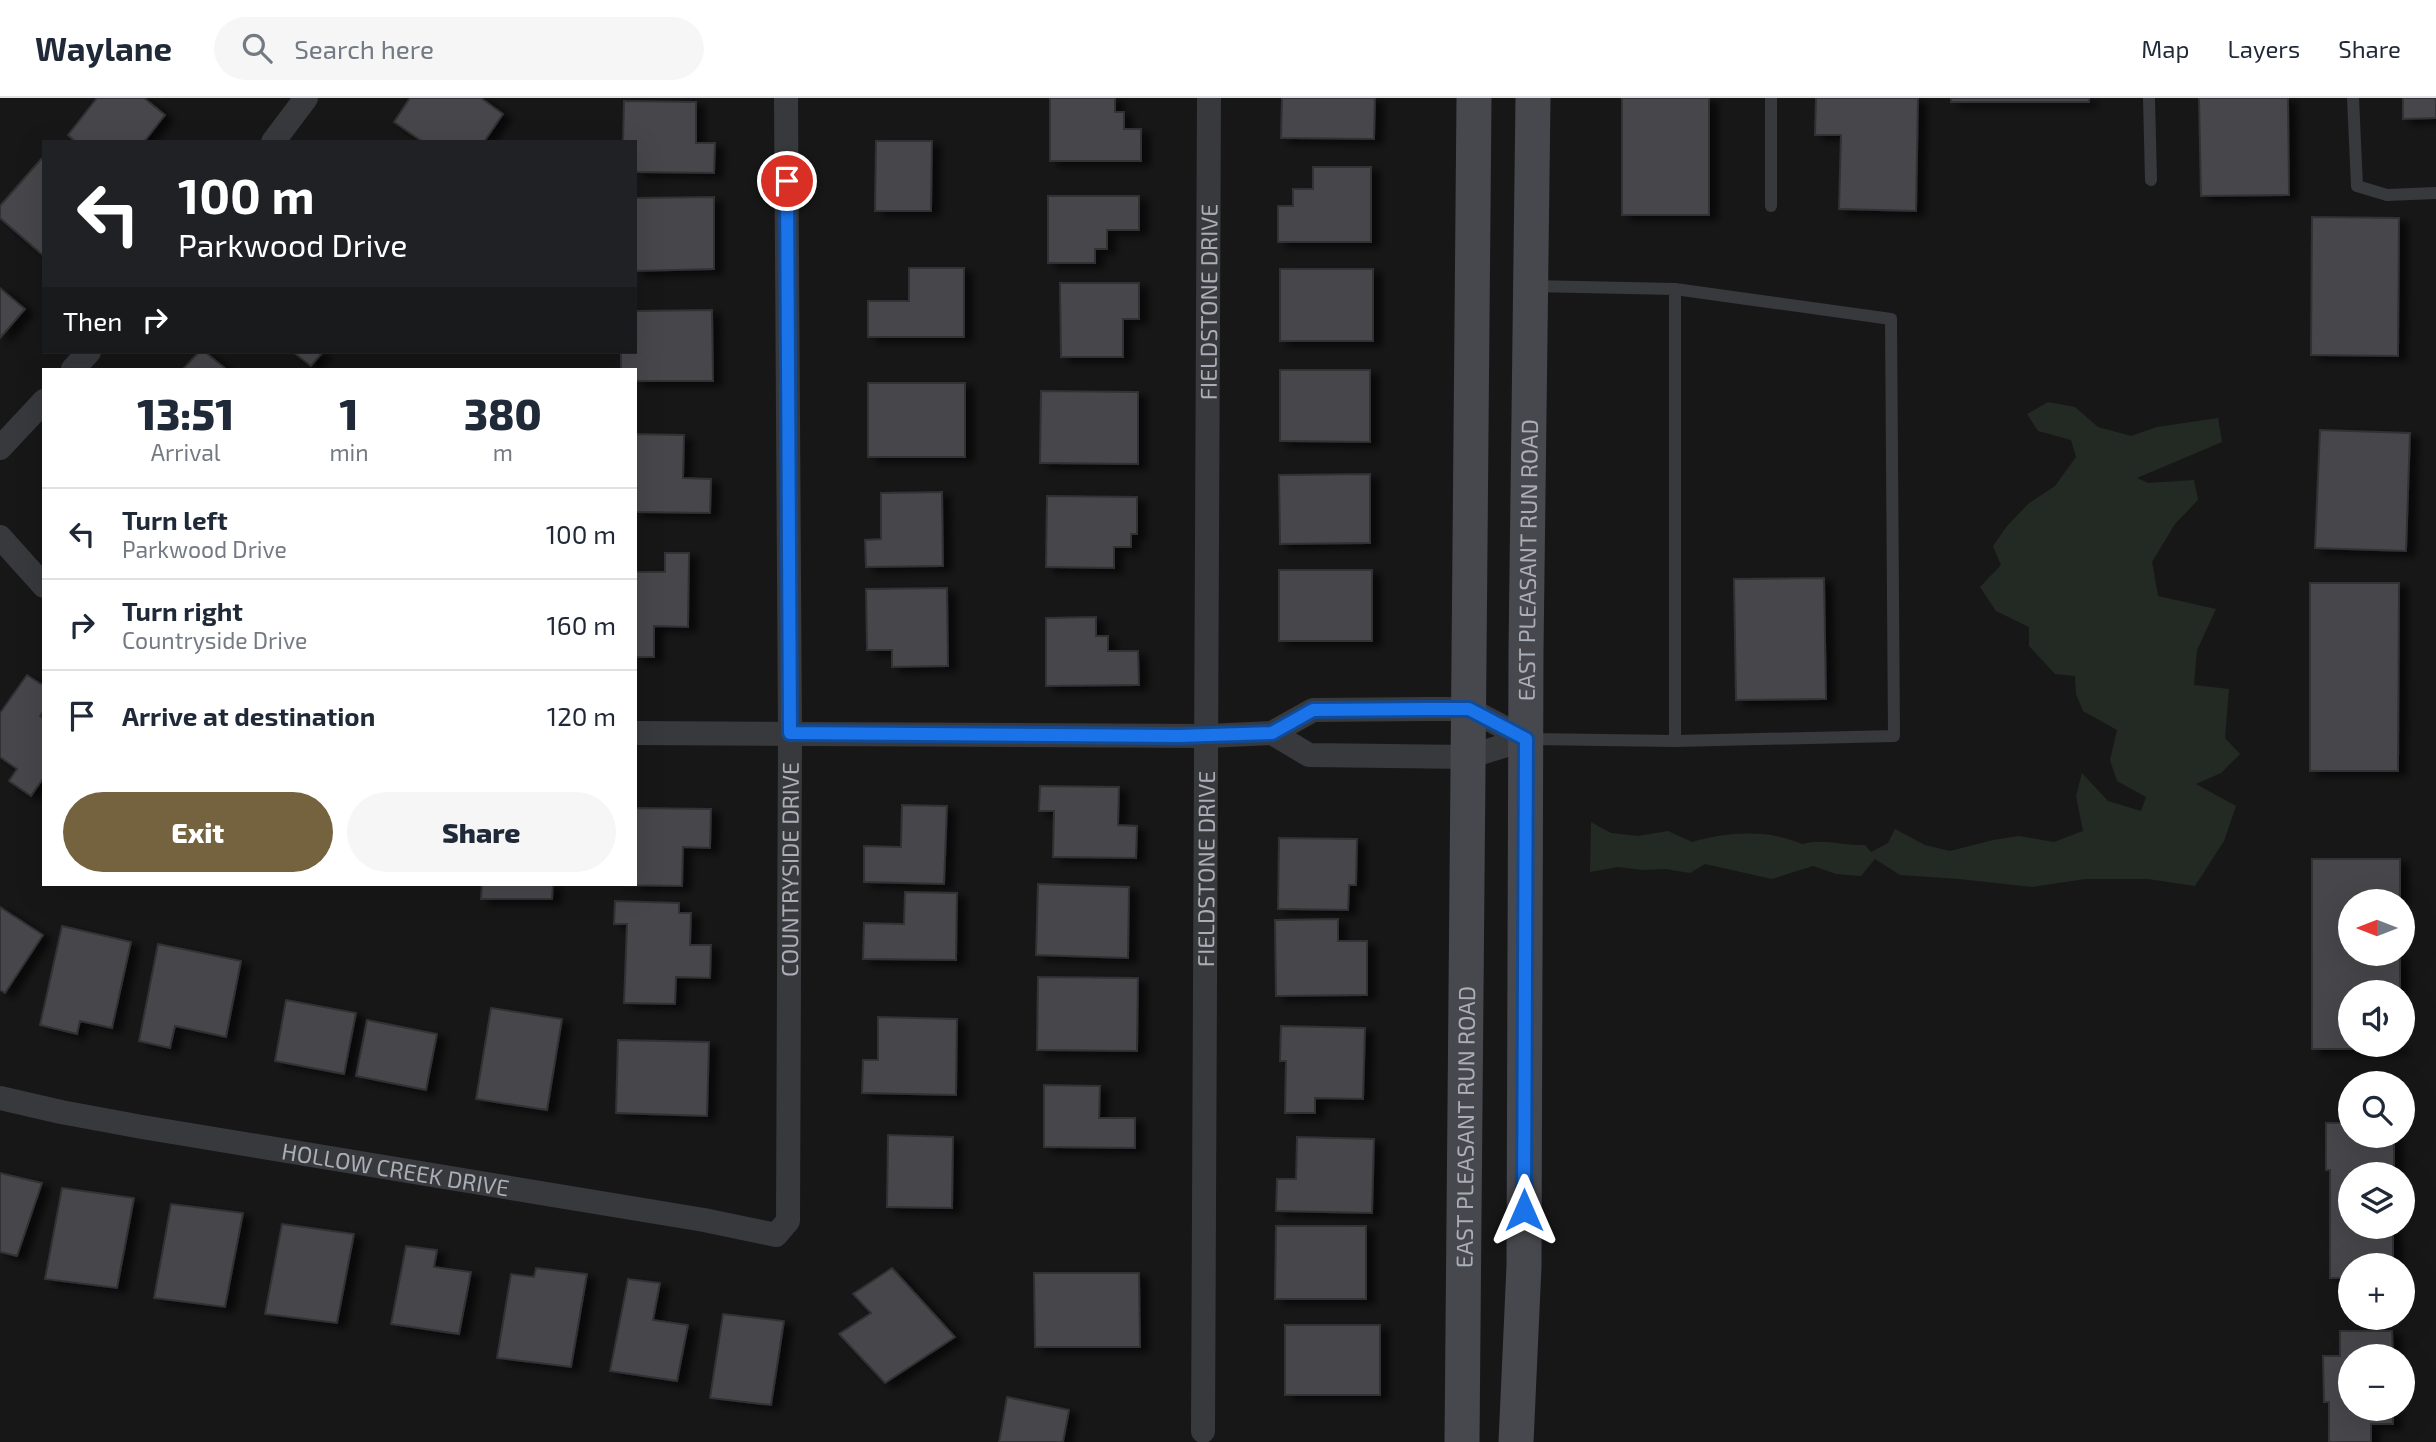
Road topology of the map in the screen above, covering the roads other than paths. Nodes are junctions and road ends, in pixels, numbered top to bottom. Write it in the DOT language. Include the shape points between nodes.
graph roads {
  1 [pos="306,98"];
  2 [pos="786,98"];
  3 [pos="1209,98"];
  4 [pos="1474,98"];
  5 [pos="1533,98"];
  6 [pos="1771,98"];
  7 [pos="2149,98"];
  8 [pos="2354,98"];
  9 [pos="274,140"];
  10 [pos="2151,180"];
  11 [pos="2436,193"];
  12 [pos="1771,206"];
  13 [pos="1531,286"];
  14 [pos="1675,289"];
  15 [pos="87,354"];
  16 [pos="74,368"];
  17 [pos="42,403"];
  18 [pos="0,449"];
  19 [pos="0,537"];
  20 [pos="42,584"];
  21 [pos="1469,709"];
  22 [pos="637,733"];
  23 [pos="790,733"];
  24 [pos="1272,733"];
  25 [pos="1207,736"];
  26 [pos="1526,739"];
  27 [pos="1675,741"];
  28 [pos="1468,757"];
  29 [pos="0,1098"];
  30 [pos="788,1221"];
  31 [pos="1203,1431"];
  32 [pos="1462,1442"];
  33 [pos="1516,1442"];
  1 -- 9 [label="street"];
  2 -- 23 [label="street, COUNTRYSIDE DRIVE"];
  3 -- 25 [label="street, FIELDSTONE DRIVE"];
  4 -- 21 [label="main road, EAST PLEASANT RUN ROAD"];
  5 -- 13 [label="main road, EAST PLEASANT RUN ROAD"];
  6 -- 12 [label="lane"];
  7 -- 10 [label="lane"];
  8 -- 11 [label="lane" via="2357,186 2387,195"];
  13 -- 14 [label="lane"];
  13 -- 26 [label="main road, EAST PLEASANT RUN ROAD"];
  14 -- 27 [label="lane"];
  14 -- 27 [label="lane" via="1891,319 1894,736"];
  15 -- 16 [label="street"];
  17 -- 18 [label="street"];
  19 -- 20 [label="street"];
  21 -- 24 [label="street" via="1313,710"];
  21 -- 26 [label="street"];
  21 -- 28 [label="main road, EAST PLEASANT RUN ROAD"];
  22 -- 23 [label="street"];
  23 -- 25 [label="street"];
  23 -- 30 [label="street, COUNTRYSIDE DRIVE"];
  24 -- 25 [label="street"];
  24 -- 28 [label="street" via="1309,755"];
  25 -- 31 [label="street, FIELDSTONE DRIVE"];
  26 -- 27 [label="lane"];
  26 -- 28 [label="street"];
  26 -- 33 [label="main road, EAST PLEASANT RUN ROAD" via="1524,1266"];
  28 -- 32 [label="main road, EAST PLEASANT RUN ROAD"];
  29 -- 30 [label="street, HOLLOW CREEK DRIVE" via="142,1127 776,1235"];
}
